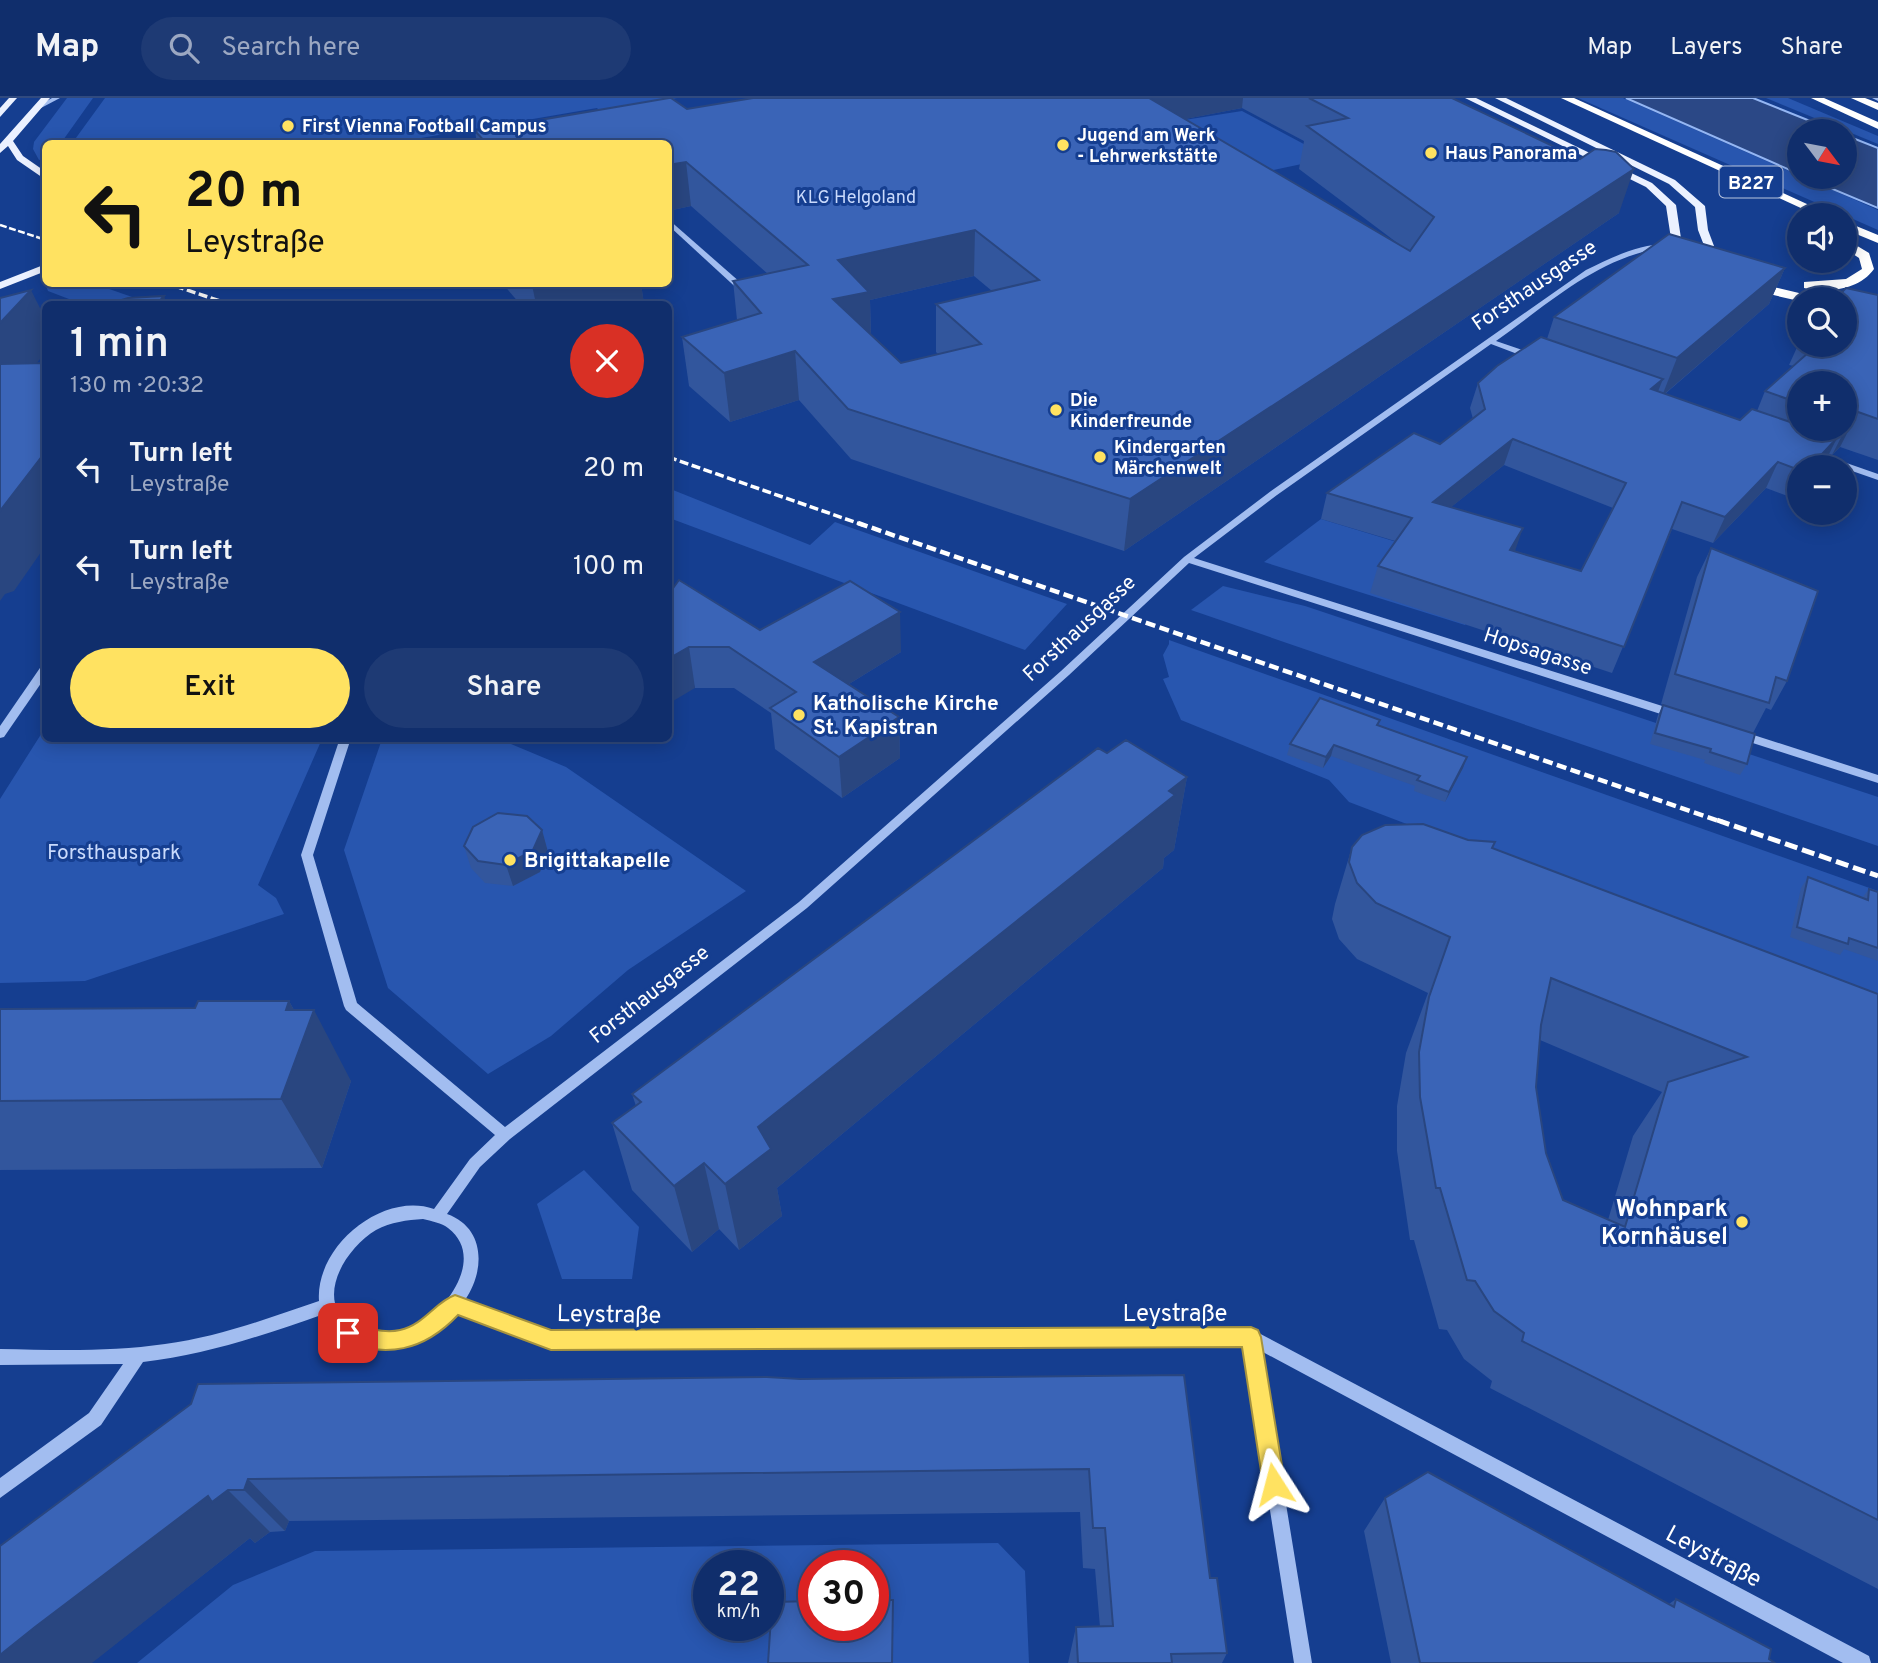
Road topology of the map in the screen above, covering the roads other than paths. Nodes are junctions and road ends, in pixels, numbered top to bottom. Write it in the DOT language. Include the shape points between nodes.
graph roads {
  1 [pos="13,98"];
  2 [pos="46,98"];
  3 [pos="57,98"];
  4 [pos="1469,98"];
  5 [pos="1499,98"];
  6 [pos="1566,98"];
  7 [pos="1817,98"];
  8 [pos="1856,98"];
  9 [pos="39,107"];
  10 [pos="1878,107"];
  11 [pos="0,114"];
  12 [pos="1878,120"];
  13 [pos="1878,126"];
  14 [pos="9,141"];
  15 [pos="1676,148"];
  16 [pos="0,150"];
  17 [pos="42,174"];
  18 [pos="1798,203"];
  19 [pos="1787,210"];
  20 [pos="672,225"];
  21 [pos="1857,230"];
  22 [pos="1878,239"];
  23 [pos="1703,246"];
  24 [pos="1683,248"];
  25 [pos="1857,251"];
  26 [pos="42,257"];
  27 [pos="1724,258"];
  28 [pos="42,269"];
  29 [pos="1748,272"];
  30 [pos="0,273"];
  31 [pos="1736,281"];
  32 [pos="0,286"];
  33 [pos="749,295"];
  34 [pos="1878,300"];
  35 [pos="1490,341"];
  36 [pos="1539,358"];
  37 [pos="1809,452"];
  38 [pos="1878,477"];
  39 [pos="1187,559"];
  40 [pos="42,673"];
  41 [pos="1684,717"];
  42 [pos="1724,730"];
  43 [pos="0,734"];
  44 [pos="345,742"];
  45 [pos="1878,779"];
  46 [pos="505,1135"];
  47 [pos="438,1214"];
  48 [pos="455,1304"];
  49 [pos="328,1305"];
  50 [pos="1251,1337"];
  51 [pos="139,1355"];
  52 [pos="0,1357"];
  53 [pos="0,1489"];
  54 [pos="1303,1663"];
  55 [pos="1862,1663"];
  1 -- 11 [label="main road"];
  2 -- 9 [label="main road"];
  3 -- 9 [label="street"];
  4 -- 24 [label="main road" via="1649,185 1671,205"];
  5 -- 23 [label="main road" via="1672,182 1695,198 1700,206"];
  6 -- 15 [label="highway, B227"];
  7 -- 12 [label="highway"];
  7 -- 13 [label="highway"];
  8 -- 10 [label="highway"];
  9 -- 14 [label="main road"];
  14 -- 16 [label="main road"];
  14 -- 17 [label="main road" via="20,158"];
  15 -- 18 [label="highway, B227"];
  15 -- 19 [label="highway" via="1687,162"];
  20 -- 33 [label="street"];
  21 -- 22 [label="highway"];
  23 -- 27 [label="highway"];
  24 -- 35 [label="street, Forsthausgasse" via="1652,246 1622,255 1589,272"];
  25 -- 29 [label="highway" via="1865,256 1868,268 1858,280 1844,284 1812,286"];
  26 -- 30 [label="main road"];
  28 -- 32 [label="main road"];
  31 -- 34 [label="highway" via="1799,297"];
  35 -- 36 [label="street"];
  35 -- 39 [label="street, Forsthausgasse"];
  37 -- 38 [label="street"];
  39 -- 41 [label="street, Hopsagasse"];
  39 -- 46 [label="street, Forsthausgasse" via="803,905"];
  40 -- 43 [label="street"];
  42 -- 45 [label="street"];
  44 -- 46 [label="street" via="307,855 351,1006"];
  46 -- 47 [label="street, Forsthausgasse" via="475,1163"];
  47 -- 48 [label="street" via="454,1223 471,1248 467,1284"];
  47 -- 49 [label="street" via="390,1216 359,1233 329,1275"];
  48 -- 49 [label="street" via="418,1334 380,1342 348,1333 335,1321"];
  48 -- 50 [label="street, Leystraße" via="551,1340"];
  49 -- 51 [label="street" via="250,1333"];
  50 -- 54 [label="street"];
  50 -- 55 [label="street, Leystraße"];
  51 -- 52 [label="street"];
  51 -- 53 [label="street" via="95,1419"];
}
